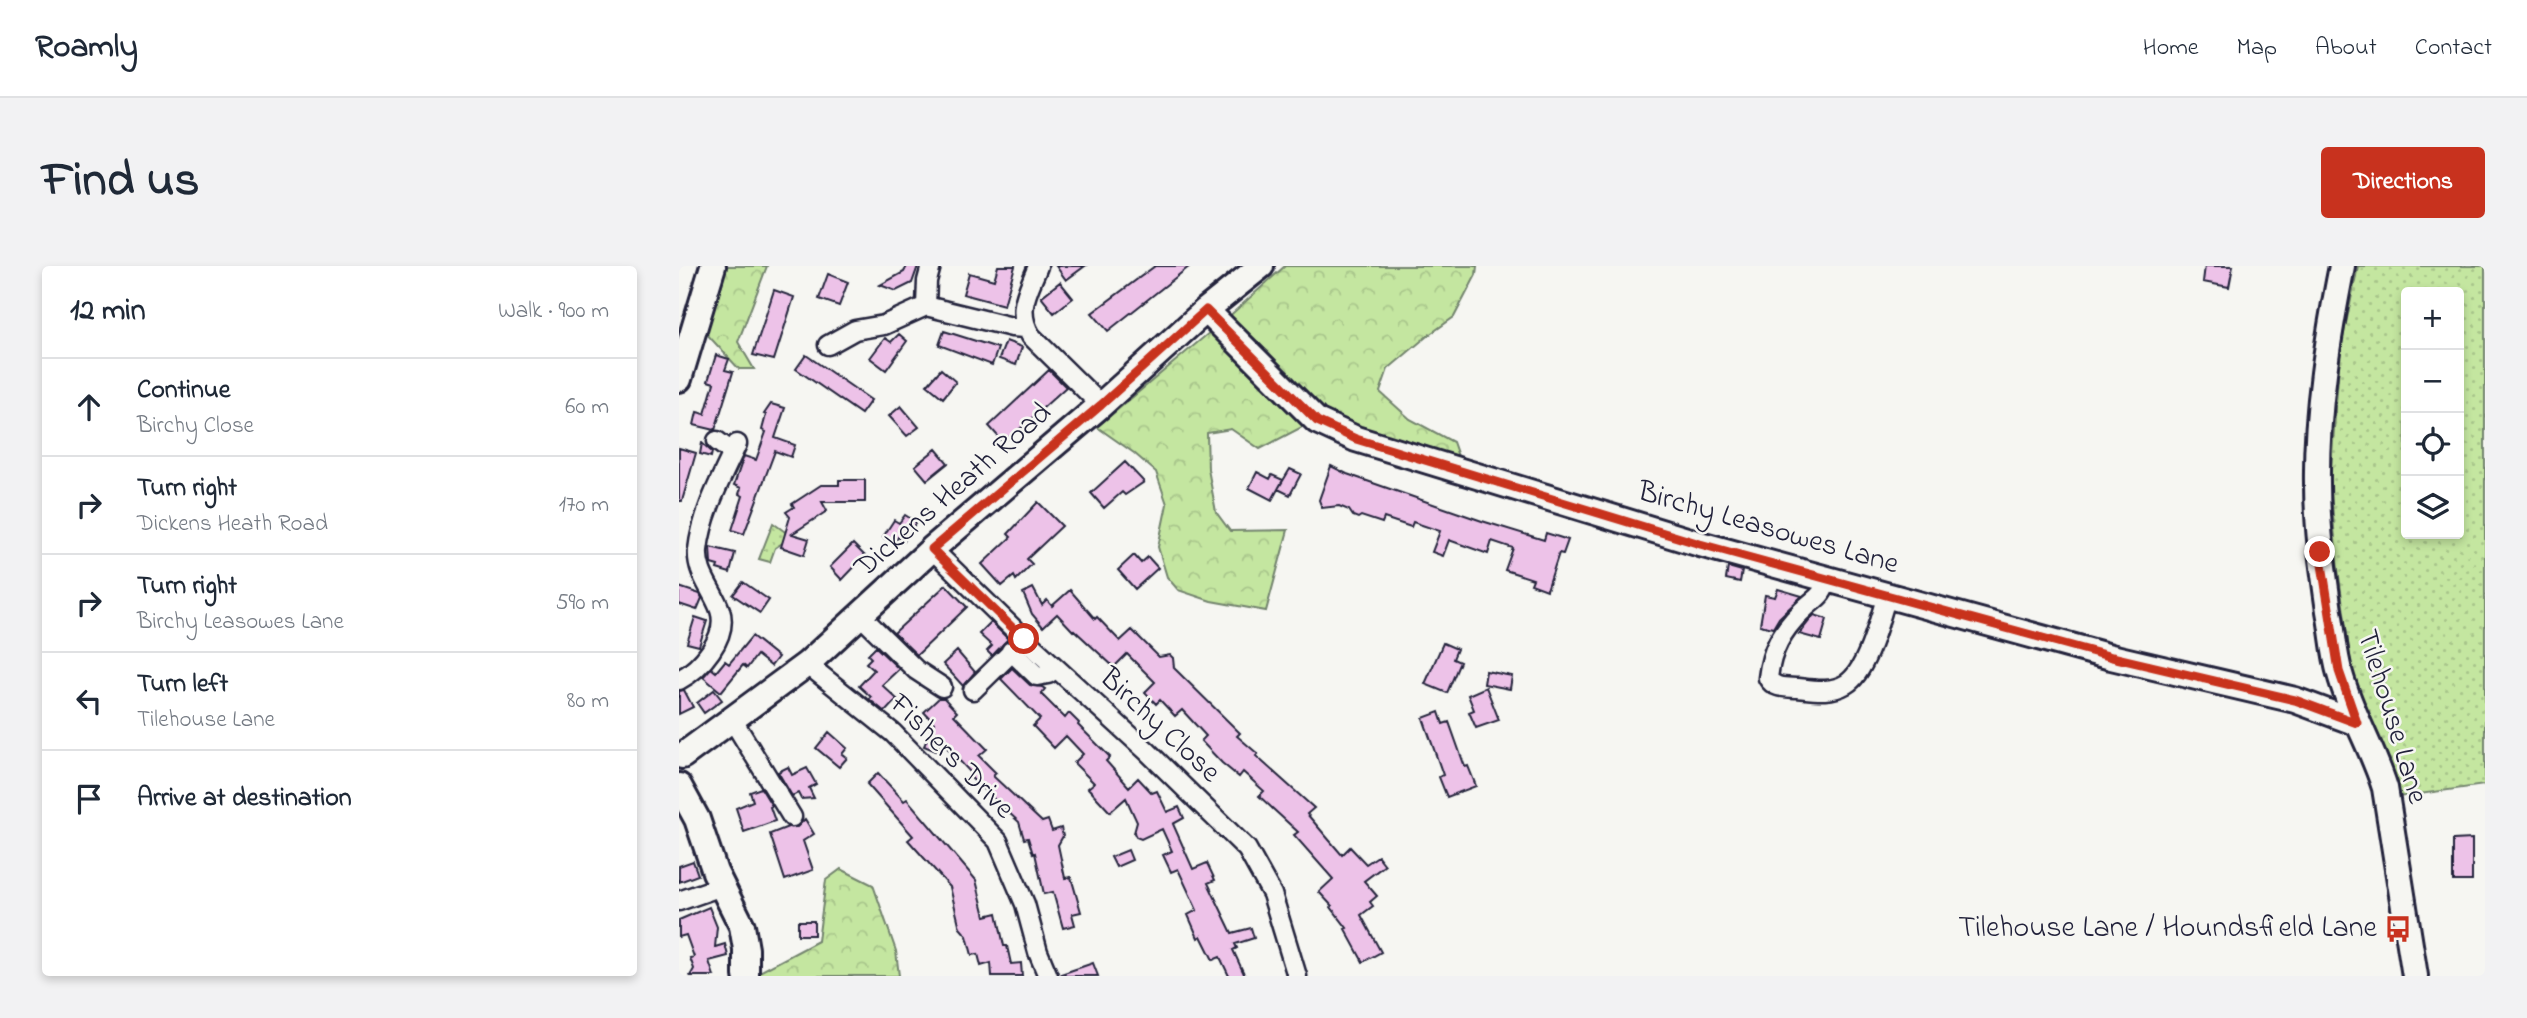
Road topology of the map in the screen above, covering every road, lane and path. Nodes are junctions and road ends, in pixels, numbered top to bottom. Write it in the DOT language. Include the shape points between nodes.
graph roads {
  1 [pos="713,266"];
  2 [pos="932,266"];
  3 [pos="1038,266"];
  4 [pos="1261,266"];
  5 [pos="2342,266"];
  6 [pos="926,306"];
  7 [pos="1206,310"];
  8 [pos="686,326"];
  9 [pos="1025,328"];
  10 [pos="828,345"];
  11 [pos="679,379"];
  12 [pos="1101,405"];
  13 [pos="717,441"];
  14 [pos="932,549"];
  15 [pos="1828,579"];
  16 [pos="1887,595"];
  17 [pos="860,615"];
  18 [pos="1018,645"];
  19 [pos="807,664"];
  20 [pos="679,680"];
  21 [pos="942,688"];
  22 [pos="972,690"];
  23 [pos="732,719"];
  24 [pos="2357,723"];
  25 [pos="681,755"];
  26 [pos="679,785"];
  27 [pos="792,817"];
  28 [pos="722,886"];
  29 [pos="679,901"];
  30 [pos="745,976"];
  31 [pos="1048,976"];
  32 [pos="1297,976"];
  33 [pos="2415,976"];
  1 -- 8 [label="street"];
  2 -- 6 [label="street"];
  3 -- 9 [label="street" via="1021,311"];
  4 -- 7 [label="street, Dickens Heath Road"];
  5 -- 24 [label="street, Tilehouse Lane" via="2319,422 2317,484 2320,552 2339,671"];
  6 -- 9 [label="street"];
  6 -- 10 [label="street" via="884,325 855,330"];
  7 -- 12 [label="street, Dickens Heath Road"];
  7 -- 15 [label="street, Birchy Leasowes Lane" via="1317,421 1333,430"];
  8 -- 11 [label="street"];
  9 -- 12 [label="street"];
  12 -- 14 [label="street, Dickens Heath Road"];
  13 -- 20 [label="street" via="735,449 708,511 698,551 701,573 721,613 719,632 700,664"];
  14 -- 17 [label="street, Dickens Heath Road"];
  14 -- 18 [label="street, Birchy Close"];
  15 -- 16 [label="street, Birchy Leasowes Lane"];
  15 -- 16 [label="street" via="1822,595 1776,643 1768,678 1776,686 1823,691 1854,678"];
  16 -- 24 [label="street, Birchy Leasowes Lane" via="2112,657 2295,700"];
  17 -- 19 [label="street, Dickens Heath Road"];
  17 -- 21 [label="street" via="916,670"];
  18 -- 22 [label="street"];
  18 -- 32 [label="street, Birchy Close" via="1056,668 1247,849 1272,894"];
  19 -- 23 [label="street, Dickens Heath Road"];
  19 -- 31 [label="street, Fishers Drive" via="893,733 998,841"];
  23 -- 25 [label="street, Dickens Heath Road"];
  23 -- 27 [label="street"];
  24 -- 33 [label="street, Tilehouse Lane" via="2385,788"];
  25 -- 26 [label="street" via="687,771"];
  26 -- 28 [label="street"];
  28 -- 29 [label="street"];
  28 -- 30 [label="street" via="742,926"];
}
